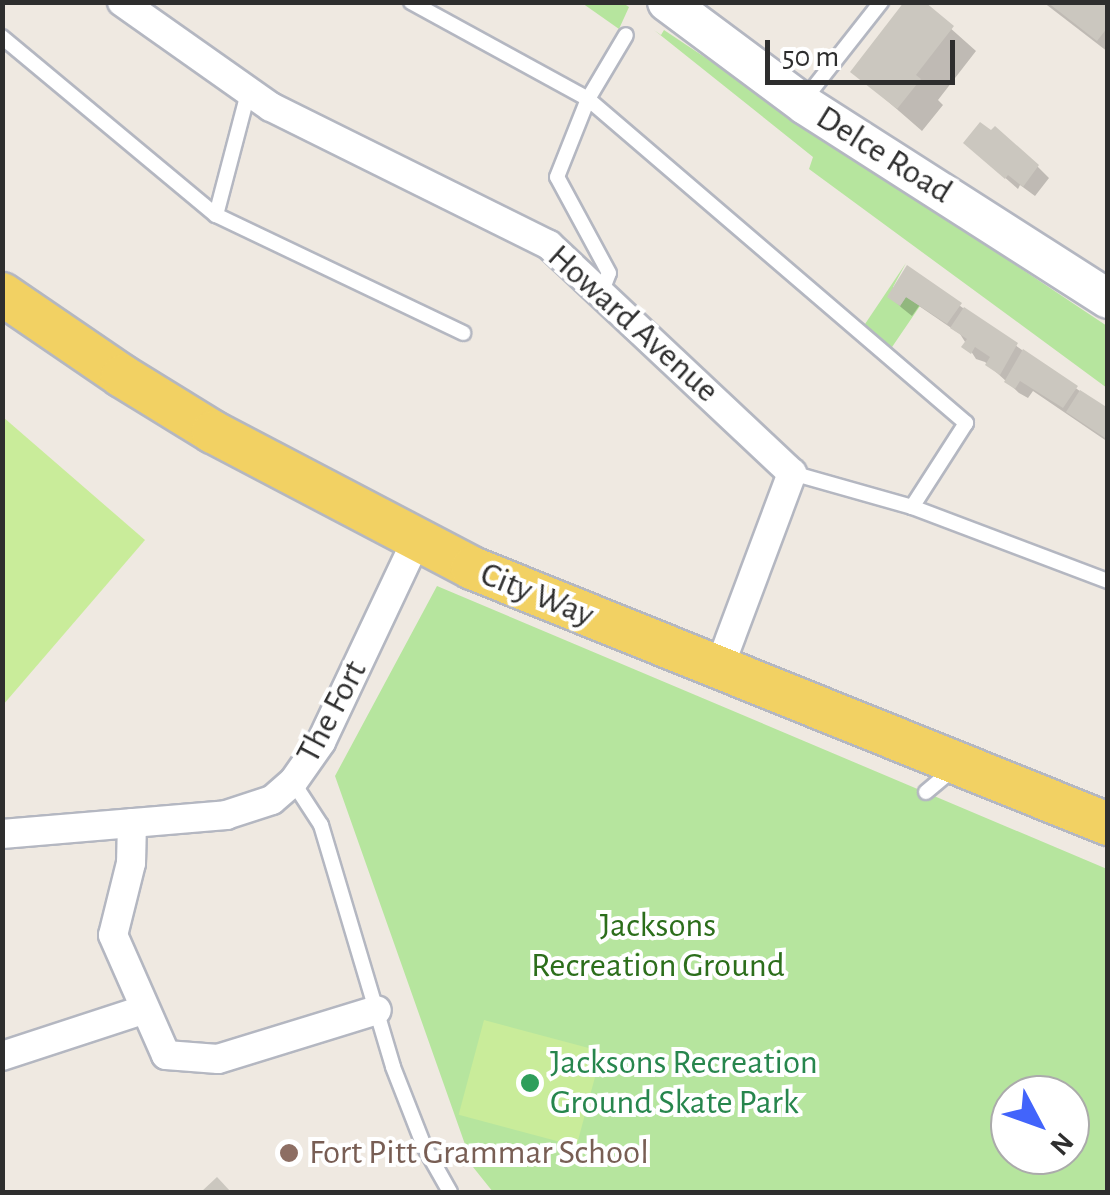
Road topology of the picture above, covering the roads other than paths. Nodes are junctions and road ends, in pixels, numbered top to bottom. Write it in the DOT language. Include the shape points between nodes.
graph roads {
  1 [pos="122,2"];
  2 [pos="410,2"];
  3 [pos="667,2"];
  4 [pos="881,2"];
  5 [pos="626,35"];
  6 [pos="2,36"];
  7 [pos="248,94"];
  8 [pos="588,99"];
  9 [pos="802,102"];
  10 [pos="216,215"];
  11 [pos="602,291"];
  12 [pos="1106,293"];
  13 [pos="2,294"];
  14 [pos="463,334"];
  15 [pos="792,473"];
  16 [pos="912,507"];
  17 [pos="416,541"];
  18 [pos="1108,582"];
  19 [pos="719,668"];
  20 [pos="958,764"];
  21 [pos="293,782"];
  22 [pos="926,792"];
  23 [pos="132,823"];
  24 [pos="1108,824"];
  25 [pos="2,834"];
  26 [pos="143,1010"];
  27 [pos="377,1010"];
  28 [pos="2,1056"];
  29 [pos="450,1192"];
  1 -- 7 [label="street, Howard Avenue"];
  2 -- 8 [label="lane"];
  3 -- 9 [label="street, Delce Road"];
  4 -- 9 [label="lane"];
  5 -- 8 [label="lane"];
  6 -- 10 [label="lane"];
  7 -- 10 [label="lane"];
  7 -- 11 [label="street, Howard Avenue" via="538,238"];
  8 -- 11 [label="lane" via="557,179 608,271"];
  8 -- 16 [label="lane" via="966,424"];
  9 -- 12 [label="street, Delce Road"];
  10 -- 14 [label="lane"];
  11 -- 15 [label="street, Howard Avenue"];
  13 -- 17 [label="main road, City Way" via="213,432"];
  15 -- 16 [label="lane"];
  15 -- 19 [label="street"];
  16 -- 18 [label="lane"];
  17 -- 19 [label="main road, City Way"];
  17 -- 21 [label="street, The Fort" via="328,728"];
  19 -- 20 [label="main road, City Way"];
  20 -- 22 [label="lane"];
  20 -- 24 [label="main road, City Way"];
  21 -- 23 [label="street, The Fort" via="243,812"];
  21 -- 27 [label="lane" via="321,825"];
  23 -- 25 [label="street, The Fort"];
  23 -- 26 [label="street" via="132,858 113,933"];
  26 -- 27 [label="street" via="164,1054 204,1061"];
  26 -- 28 [label="street"];
  27 -- 29 [label="lane" via="414,1122"];
}
